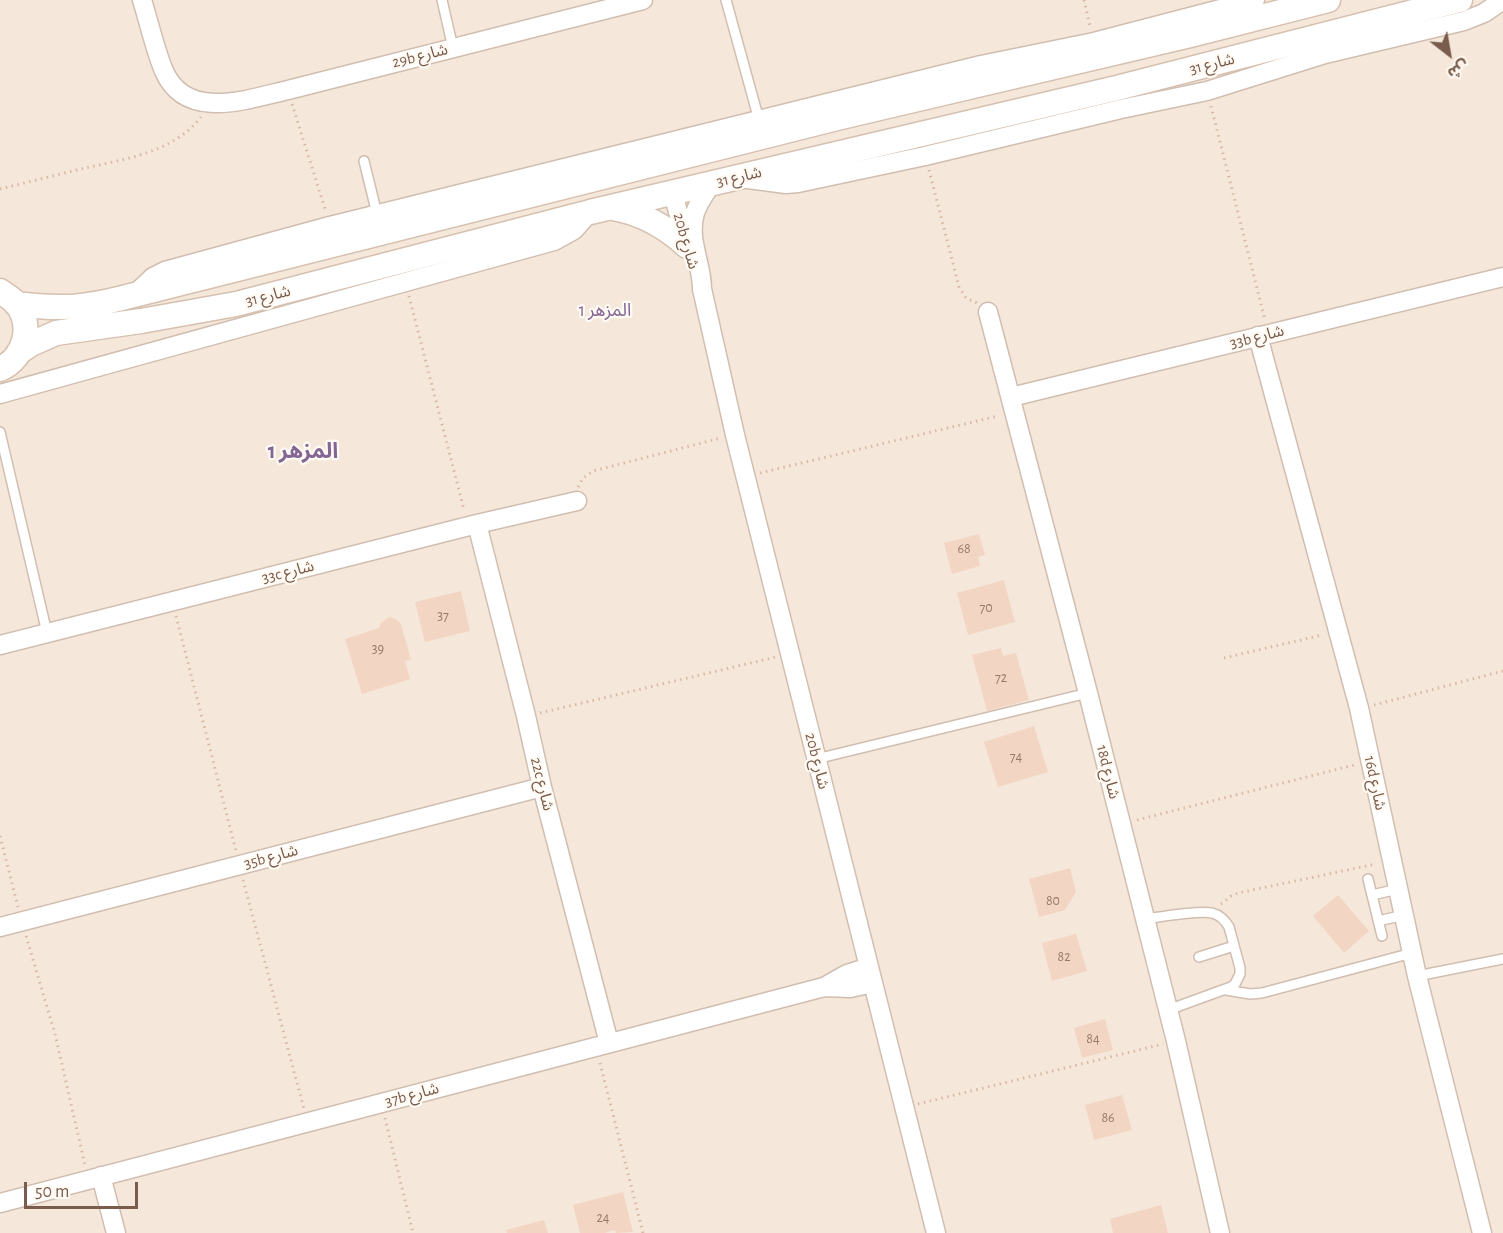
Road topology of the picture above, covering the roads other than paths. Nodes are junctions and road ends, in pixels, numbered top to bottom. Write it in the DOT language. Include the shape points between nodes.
graph roads {
  1 [pos="142,0"];
  2 [pos="442,0"];
  3 [pos="643,0"];
  4 [pos="726,0"];
  5 [pos="1256,0"];
  6 [pos="1328,0"];
  7 [pos="1460,0"];
  8 [pos="1503,0"];
  9 [pos="453,48"];
  10 [pos="841,117"];
  11 [pos="759,120"];
  12 [pos="364,160"];
  13 [pos="737,178"];
  14 [pos="711,184"];
  15 [pos="673,193"];
  16 [pos="600,210"];
  17 [pos="377,214"];
  18 [pos="687,246"];
  19 [pos="1502,280"];
  20 [pos="702,289"];
  21 [pos="134,295"];
  22 [pos="8,297"];
  23 [pos="988,312"];
  24 [pos="1263,335"];
  25 [pos="19,352"];
  26 [pos="0,369"];
  27 [pos="0,394"];
  28 [pos="1013,404"];
  29 [pos="0,432"];
  30 [pos="577,501"];
  31 [pos="473,525"];
  32 [pos="47,633"];
  33 [pos="0,645"];
  34 [pos="1088,693"];
  35 [pos="816,759"];
  36 [pos="542,787"];
  37 [pos="1368,879"];
  38 [pos="1398,889"];
  39 [pos="1372,895"];
  40 [pos="1404,915"];
  41 [pos="1145,919"];
  42 [pos="1378,921"];
  43 [pos="0,927"];
  44 [pos="1382,936"];
  45 [pos="1234,946"];
  46 [pos="1412,952"];
  47 [pos="1199,957"];
  48 [pos="1503,959"];
  49 [pos="871,975"];
  50 [pos="1417,976"];
  51 [pos="1225,990"];
  52 [pos="1168,1010"];
  53 [pos="603,1045"];
  54 [pos="95,1178"];
  55 [pos="0,1203"];
  56 [pos="116,1233"];
  57 [pos="936,1233"];
  58 [pos="1220,1233"];
  59 [pos="1482,1233"];
  1 -- 9 [label="street, 29b شارع" via="164,72 183,94 203,102 241,101"];
  2 -- 9 [label="lane"];
  3 -- 9 [label="street, 29b شارع"];
  4 -- 11 [label="lane"];
  5 -- 11 [label="street"];
  6 -- 10 [label="street, شارع 31"];
  7 -- 13 [label="street, شارع 31" via="1117,88"];
  8 -- 13 [label="street" via="1464,21 1325,54 1207,91 798,183"];
  10 -- 15 [label="street" via="813,136 694,167 680,179"];
  10 -- 21 [label="street, شارع 31"];
  11 -- 17 [label="street"];
  12 -- 17 [label="lane"];
  13 -- 14 [label="street, شارع 31"];
  14 -- 15 [label="street, شارع 31"];
  14 -- 20 [label="street, 20b شارع" via="693,222"];
  15 -- 16 [label="street, شارع 31"];
  15 -- 18 [label="street, 20b شارع"];
  16 -- 18 [label="street" via="632,212 652,220"];
  16 -- 25 [label="street, شارع 31" via="236,304 56,333"];
  16 -- 27 [label="street" via="554,241"];
  17 -- 21 [label="street" via="165,271"];
  18 -- 20 [label="street, 20b شارع"];
  19 -- 24 [label="street, 33b شارع"];
  20 -- 35 [label="street, 20b شارع"];
  21 -- 22 [label="street, شارع 31" via="69,307"];
  22 -- 25 [label="street" via="22,312 25,322 24,343"];
  23 -- 28 [label="street, 18d شارع"];
  24 -- 28 [label="street, 33b شارع"];
  24 -- 38 [label="street, 16d شارع" via="1359,708"];
  25 -- 26 [label="street, شارع 31"];
  28 -- 34 [label="street, 18d شارع"];
  29 -- 32 [label="lane"];
  30 -- 31 [label="street, 33c شارع"];
  31 -- 32 [label="street, 33c شارع"];
  31 -- 36 [label="street, 22c شارع"];
  32 -- 33 [label="street, 33c شارع"];
  34 -- 35 [label="lane"];
  34 -- 41 [label="street, 18d شارع"];
  35 -- 49 [label="street, 20b شارع"];
  36 -- 43 [label="street, 35b شارع"];
  36 -- 53 [label="street, 22c شارع"];
  37 -- 39 [label="lane"];
  38 -- 39 [label="lane"];
  38 -- 40 [label="street, 16d شارع"];
  39 -- 42 [label="lane"];
  40 -- 42 [label="lane"];
  40 -- 46 [label="street, 16d شارع"];
  41 -- 45 [label="lane" via="1213,913 1227,923"];
  41 -- 52 [label="street, 18d شارع"];
  42 -- 44 [label="lane"];
  45 -- 47 [label="lane"];
  45 -- 51 [label="lane" via="1240,974 1235,984"];
  46 -- 50 [label="street, 16d شارع"];
  46 -- 51 [label="lane" via="1262,993"];
  48 -- 50 [label="lane"];
  49 -- 53 [label="street, 37b شارع" via="850,988 824,987"];
  49 -- 57 [label="street, 20b شارع"];
  50 -- 59 [label="street, 16d شارع"];
  51 -- 52 [label="lane"];
  52 -- 58 [label="street, 18d شارع"];
  53 -- 54 [label="street, 37b شارع"];
  54 -- 55 [label="street, 37b شارع"];
  54 -- 56 [label="street"];
}
